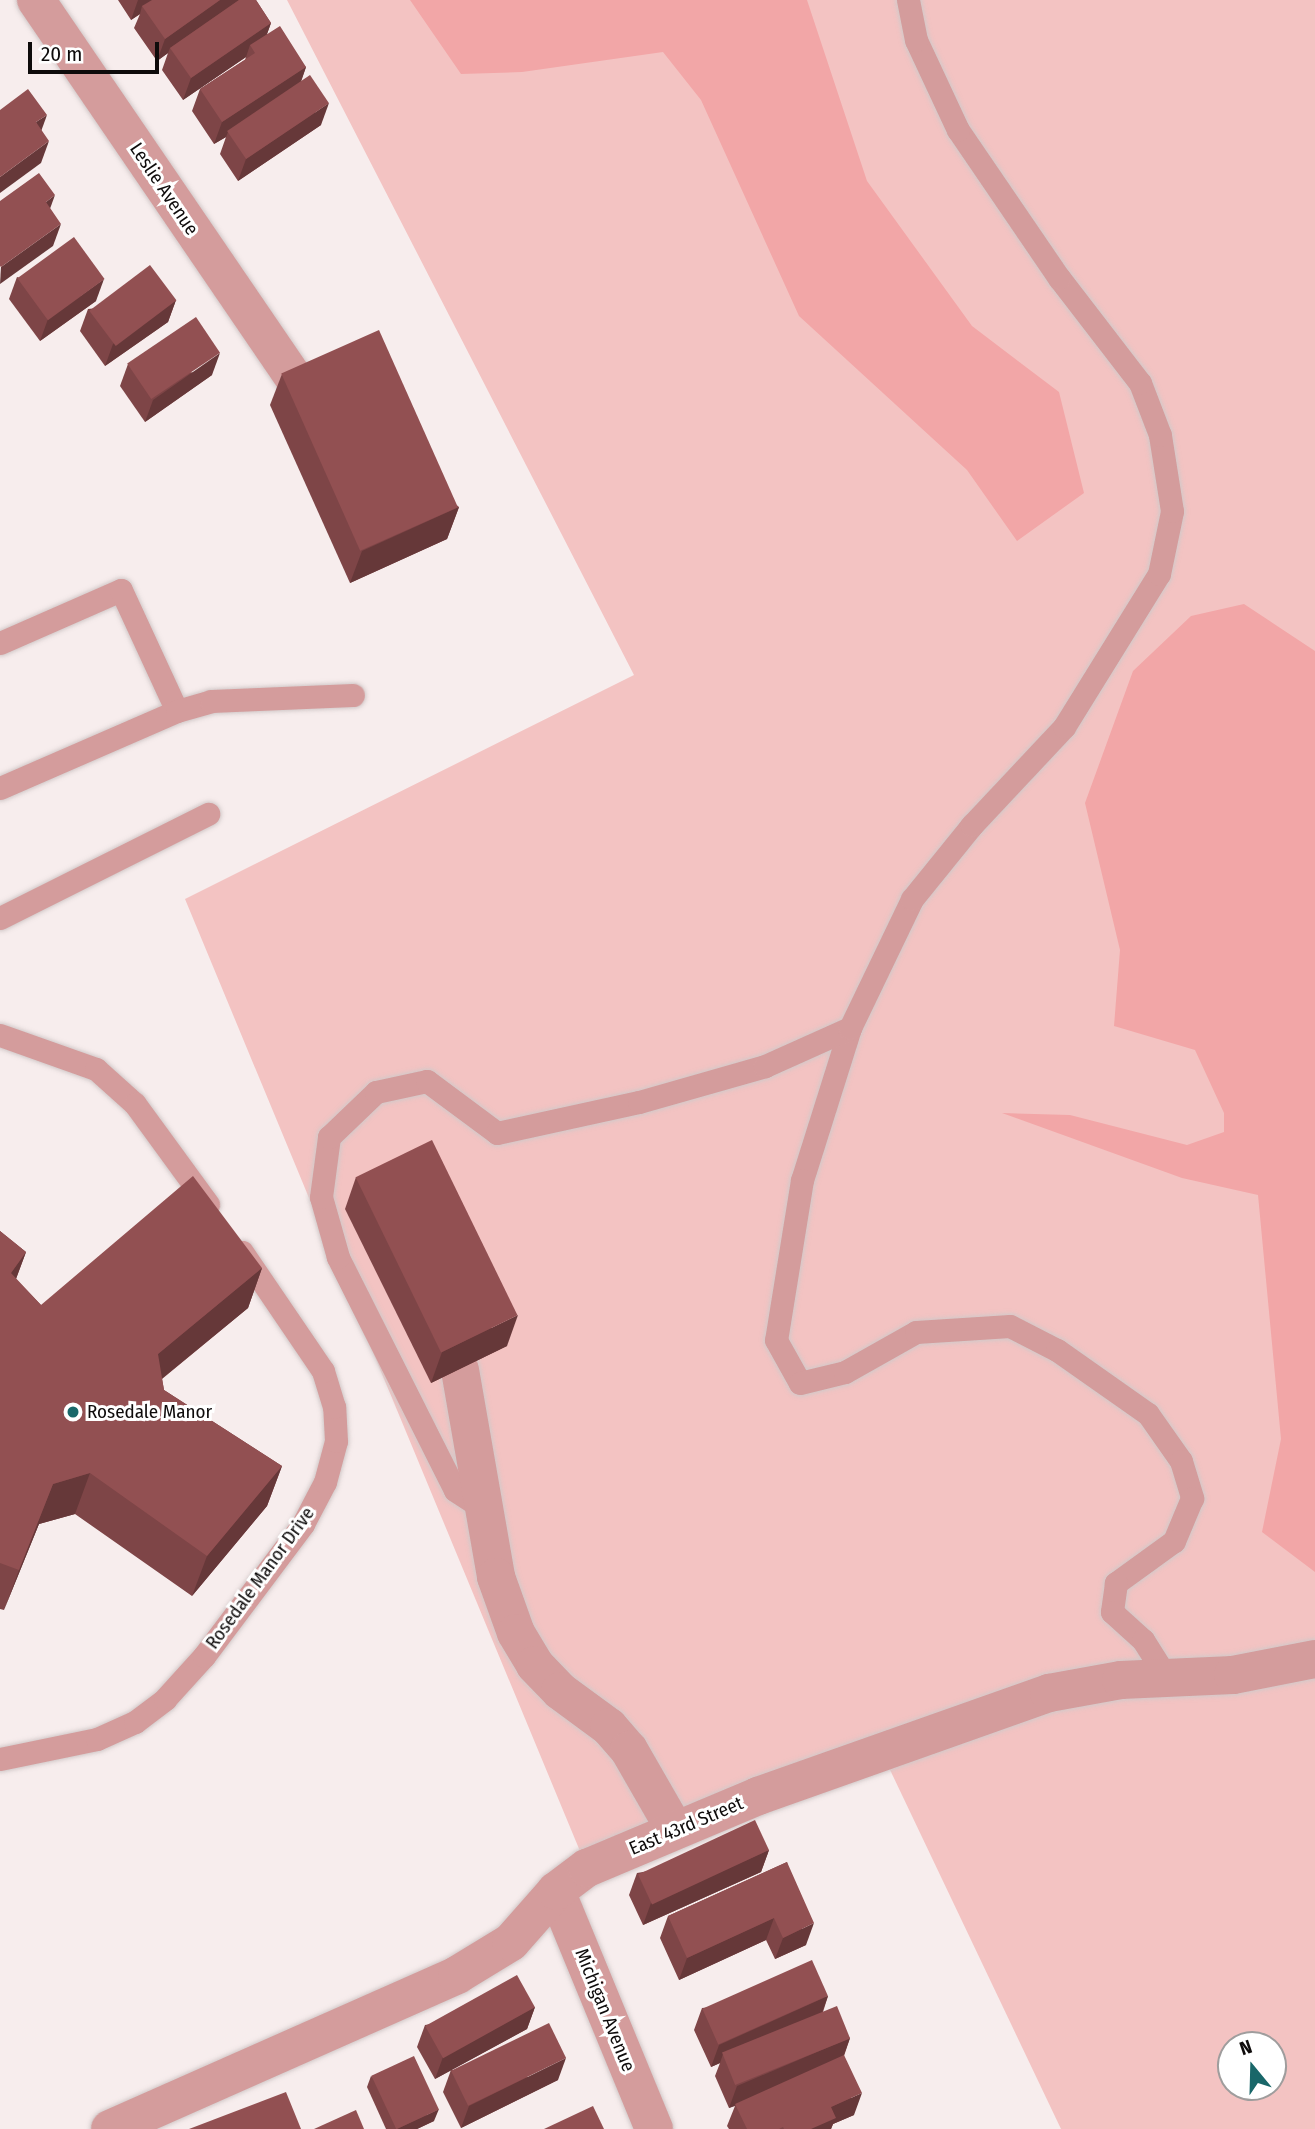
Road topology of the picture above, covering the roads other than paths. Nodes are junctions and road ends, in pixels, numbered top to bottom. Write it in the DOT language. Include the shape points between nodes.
graph roads {
  1 [pos="36,0"];
  2 [pos="908,0"];
  3 [pos="293,377"];
  4 [pos="0,643"];
  5 [pos="353,695"];
  6 [pos="177,711"];
  7 [pos="0,788"];
  8 [pos="208,814"];
  9 [pos="0,918"];
  10 [pos="850,1028"];
  11 [pos="0,1035"];
  12 [pos="460,1370"];
  13 [pos="487,1511"];
  14 [pos="1315,1659"];
  15 [pos="1167,1678"];
  16 [pos="0,1759"];
  17 [pos="675,1830"];
  18 [pos="556,1891"];
  19 [pos="110,2129"];
  20 [pos="654,2129"];
  1 -- 3 [label="street, Leslie Avenue"];
  2 -- 10 [label="lane" via="916,40 958,130 1059,278 1140,383 1160,435 1172,511 1159,575 1119,644 1064,727 972,825 912,899"];
  4 -- 6 [label="lane" via="121,590"];
  5 -- 6 [label="lane" via="211,701"];
  6 -- 7 [label="lane"];
  8 -- 9 [label="lane"];
  10 -- 13 [label="lane" via="765,1066 639,1102 497,1133 427,1081 376,1092 329,1137 321,1197 338,1257 455,1490"];
  10 -- 15 [label="lane" via="802,1181 776,1340 800,1383 845,1372 916,1332 1010,1326 1057,1350 1149,1414 1181,1461 1192,1498 1174,1541 1116,1583 1112,1612 1143,1640"];
  11 -- 16 [label="lane, Rosedale Manor Drive" via="96,1069 135,1104 323,1371 334,1407 336,1441 325,1482 303,1524 204,1656 165,1699 135,1722 97,1739"];
  12 -- 13 [label="street"];
  13 -- 17 [label="street" via="496,1577 516,1633 535,1665 560,1691 609,1727 629,1750"];
  14 -- 15 [label="street, East 43rd Street" via="1233,1675"];
  15 -- 17 [label="street, East 43rd Street" via="1121,1680 1049,1693"];
  17 -- 18 [label="street, East 43rd Street" via="587,1868"];
  18 -- 19 [label="street, East 43rd Street" via="510,1942 457,1975"];
  18 -- 20 [label="street, Michigan Avenue"];
}
